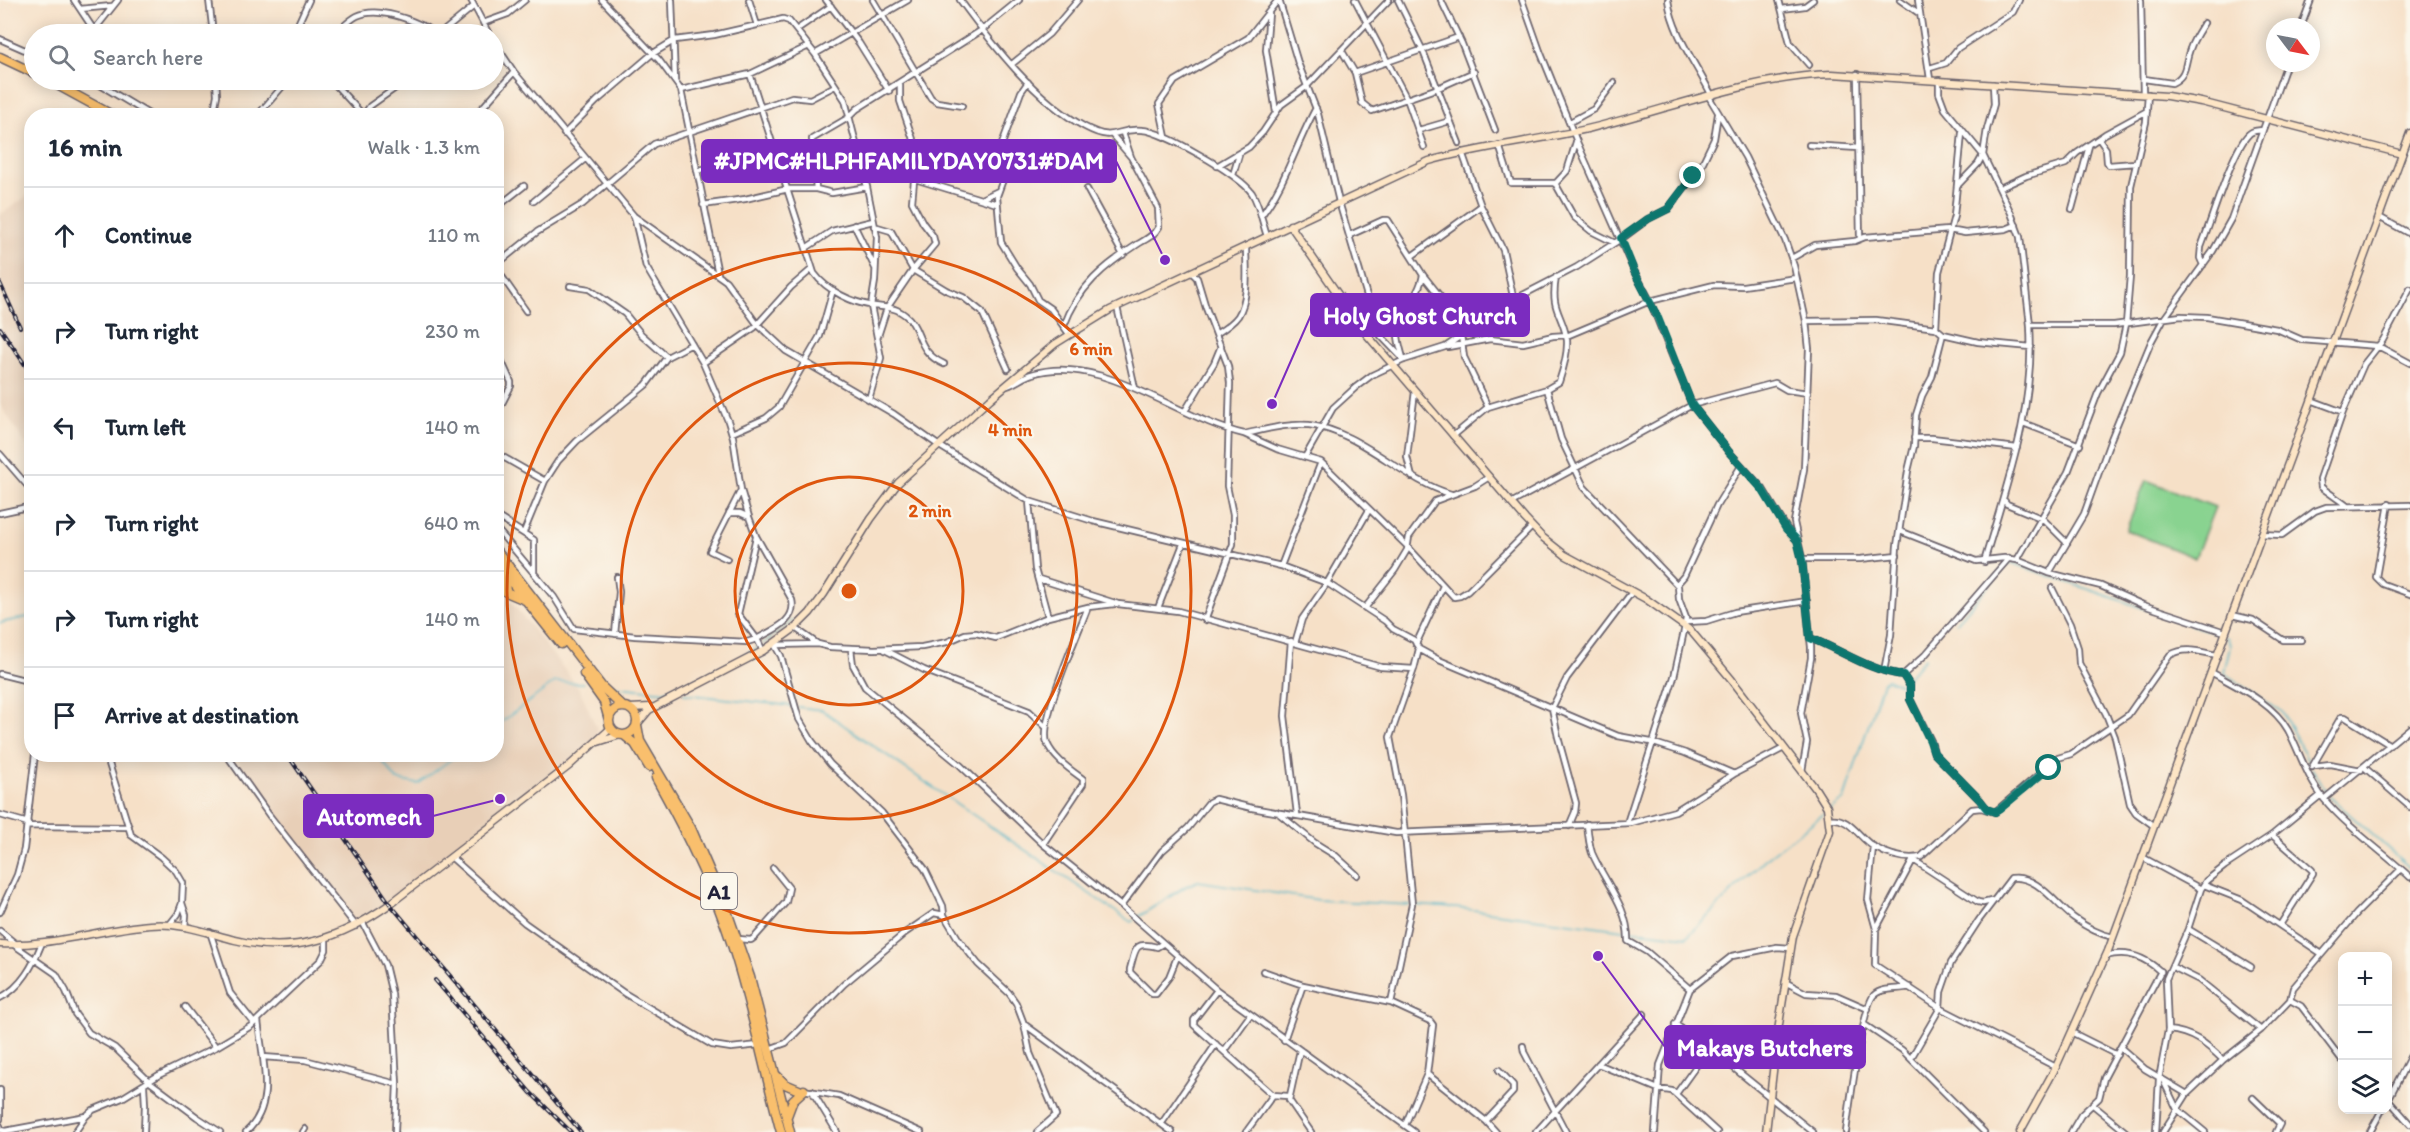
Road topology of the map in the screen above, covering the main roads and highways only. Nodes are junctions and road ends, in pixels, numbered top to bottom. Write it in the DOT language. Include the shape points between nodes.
graph roads {
  1 [pos="0,57"];
  2 [pos="24,68"];
  3 [pos="66,90"];
  4 [pos="99,108"];
  5 [pos="504,560"];
  6 [pos="504,571"];
  7 [pos="626,708"];
  8 [pos="610,724"];
  9 [pos="637,724"];
  10 [pos="622,735"];
  11 [pos="773,1068"];
  12 [pos="775,1092"];
  13 [pos="789,1128"];
  14 [pos="782,1132"];
  1 -- 2 [label="highway"];
  3 -- 4 [label="highway"];
  5 -- 7 [label="highway, A1" via="602,687"];
  6 -- 8 [label="highway" via="597,691"];
  7 -- 8 [label="highway" via="614,711"];
  7 -- 9 [label="highway, A1" via="636,715"];
  8 -- 10 [label="highway, A1"];
  9 -- 10 [label="highway" via="633,732"];
  9 -- 11 [label="highway, A1" via="640,741 692,828 738,939"];
  10 -- 12 [label="highway, A1" via="635,744 654,773 700,864 732,944"];
  11 -- 12 [label="highway, A1"];
  11 -- 13 [label="highway" via="781,1081 805,1090 790,1106"];
  12 -- 13 [label="highway, A1"];
  12 -- 14 [label="highway, A1"];
}
